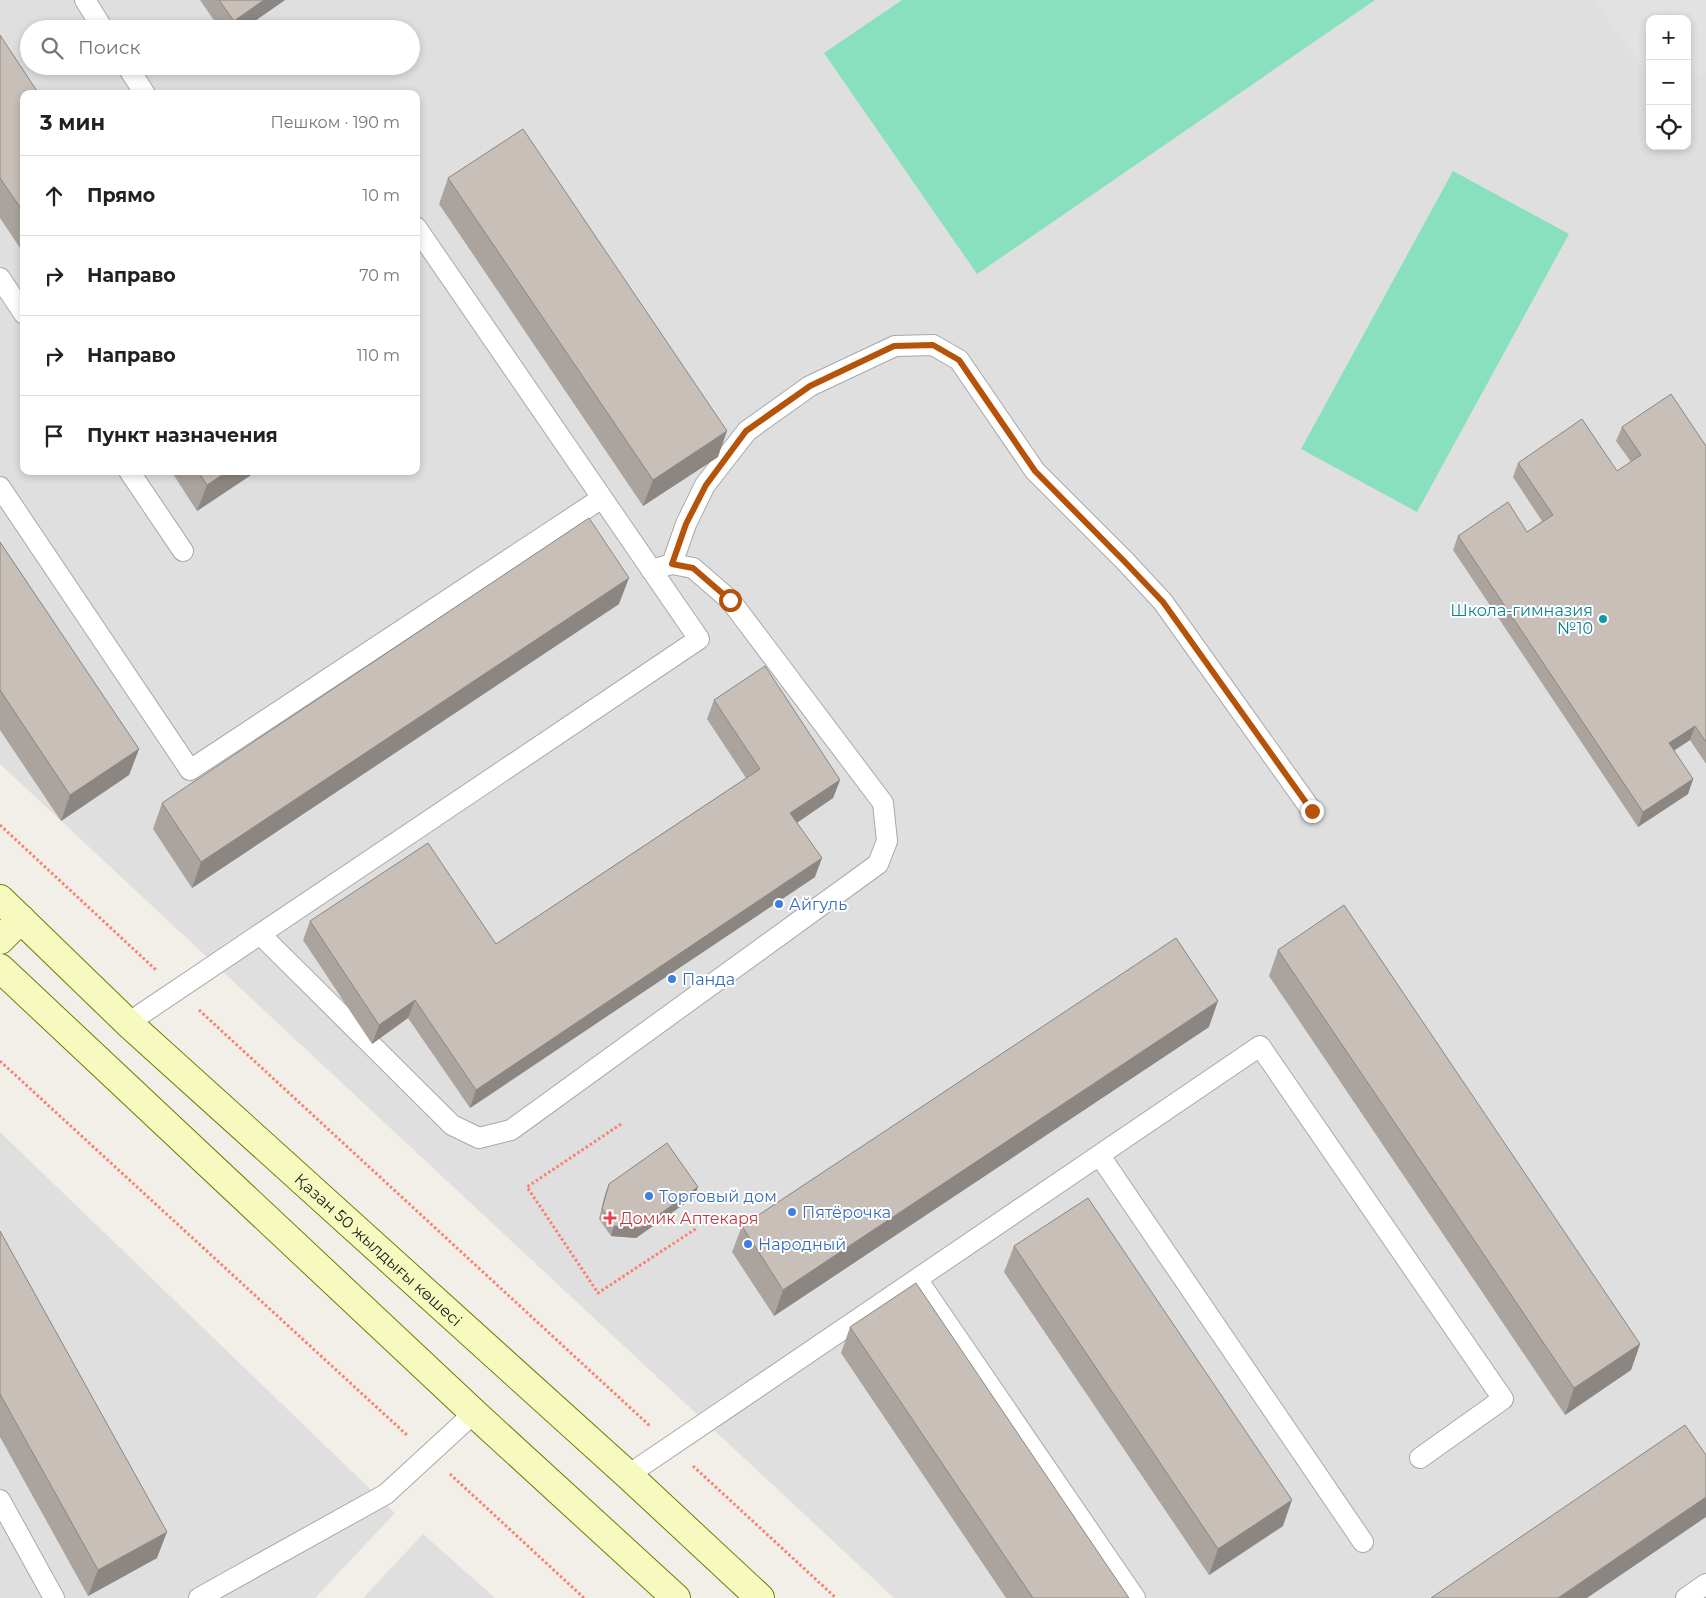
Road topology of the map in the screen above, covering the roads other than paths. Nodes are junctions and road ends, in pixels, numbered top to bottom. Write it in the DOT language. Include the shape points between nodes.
graph roads {
  1 [pos="85,0"];
  2 [pos="97,20"];
  3 [pos="133,75"];
  4 [pos="142,90"];
  5 [pos="420,233"];
  6 [pos="0,278"];
  7 [pos="20,308"];
  8 [pos="132,475"];
  9 [pos="0,486"];
  10 [pos="602,498"];
  11 [pos="183,551"];
  12 [pos="672,564"];
  13 [pos="651,570"];
  14 [pos="1312,811"];
  15 [pos="0,899"];
  16 [pos="21,919"];
  17 [pos="260,934"];
  18 [pos="0,940"];
  19 [pos="0,968"];
  20 [pos="128,1023"];
  21 [pos="1100,1156"];
  22 [pos="917,1279"];
  23 [pos="474,1413"];
  24 [pos="1420,1458"];
  25 [pos="628,1475"];
  26 [pos="0,1500"];
  27 [pos="1364,1542"];
  28 [pos="1706,1584"];
  29 [pos="743,1592"];
  30 [pos="54,1598"];
  31 [pos="199,1598"];
  32 [pos="676,1598"];
  33 [pos="1135,1598"];
  34 [pos="1686,1598"];
  1 -- 2 [label="lane"];
  3 -- 4 [label="lane"];
  5 -- 10 [label="lane"];
  6 -- 7 [label="lane"];
  8 -- 11 [label="lane"];
  9 -- 10 [label="lane" via="190,770"];
  10 -- 13 [label="lane"];
  12 -- 13 [label="lane"];
  12 -- 14 [label="lane" via="686,524 706,485 746,431 810,386 894,346 933,345 959,360 1035,471 1163,602"];
  12 -- 17 [label="lane" via="693,568 730,600 883,803 887,841 878,864 511,1130 479,1138 452,1125"];
  13 -- 17 [label="lane" via="699,639"];
  15 -- 16 [label="street, Қазан 50 жылдығы көшесі"];
  16 -- 18 [label="street"];
  16 -- 20 [label="street, Қазан 50 жылдығы көшесі"];
  17 -- 20 [label="lane"];
  19 -- 23 [label="street"];
  20 -- 25 [label="street, Қазан 50 жылдығы көшесі"];
  21 -- 22 [label="lane"];
  21 -- 24 [label="lane" via="1260,1046 1503,1399"];
  21 -- 27 [label="lane"];
  22 -- 25 [label="lane"];
  22 -- 33 [label="lane"];
  23 -- 31 [label="lane" via="386,1494"];
  23 -- 32 [label="street"];
  25 -- 29 [label="street, Қазан 50 жылдығы көшесі"];
  26 -- 30 [label="lane"];
  28 -- 34 [label="lane"];
}
